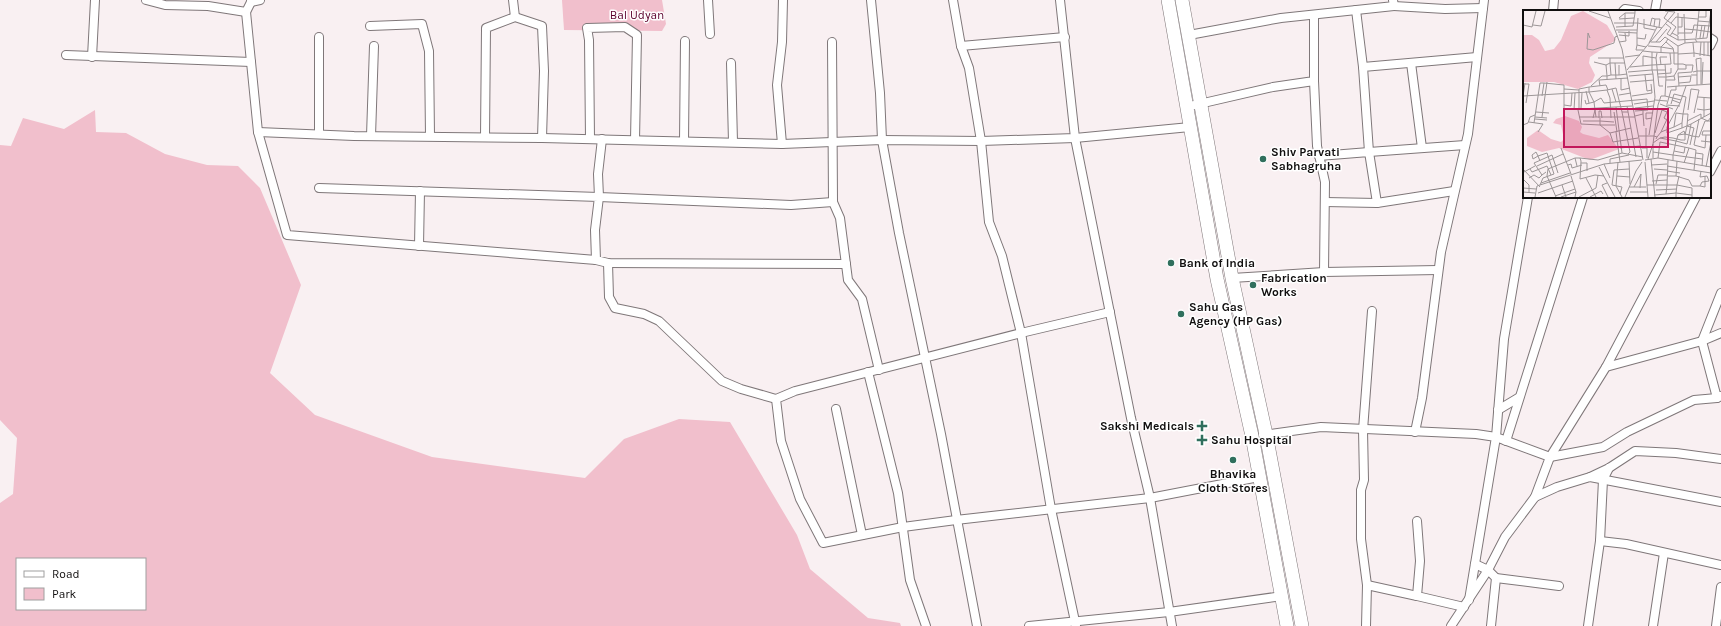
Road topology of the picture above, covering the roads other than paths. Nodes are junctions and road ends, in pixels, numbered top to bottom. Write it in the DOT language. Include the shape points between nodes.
graph roads {
  1 [pos="94,0"];
  2 [pos="146,0"];
  3 [pos="260,0"];
  4 [pos="513,0"];
  5 [pos="708,0"];
  6 [pos="783,0"];
  7 [pos="871,0"];
  8 [pos="952,0"];
  9 [pos="1060,0"];
  10 [pos="1168,0"];
  11 [pos="1182,0"];
  12 [pos="1554,0"];
  13 [pos="1656,0"];
  14 [pos="251,1"];
  15 [pos="174,3"];
  16 [pos="1394,3"];
  17 [pos="1484,4"];
  18 [pos="1356,10"];
  19 [pos="1552,10"];
  20 [pos="1624,10"];
  21 [pos="1634,10"];
  22 [pos="1655,10"];
  23 [pos="246,12"];
  24 [pos="1314,15"];
  25 [pos="515,17"];
  26 [pos="370,26"];
  27 [pos="710,34"];
  28 [pos="1189,35"];
  29 [pos="319,37"];
  30 [pos="1065,37"];
  31 [pos="685,41"];
  32 [pos="832,42"];
  33 [pos="374,46"];
  34 [pos="961,46"];
  35 [pos="66,55"];
  36 [pos="92,57"];
  37 [pos="1477,57"];
  38 [pos="251,62"];
  39 [pos="731,63"];
  40 [pos="1411,64"];
  41 [pos="1363,67"];
  42 [pos="1314,81"];
  43 [pos="1200,104"];
  44 [pos="1186,107"];
  45 [pos="1190,127"];
  46 [pos="258,132"];
  47 [pos="319,134"];
  48 [pos="371,136"];
  49 [pos="430,136"];
  50 [pos="485,137"];
  51 [pos="542,138"];
  52 [pos="1075,138"];
  53 [pos="590,139"];
  54 [pos="602,139"];
  55 [pos="635,140"];
  56 [pos="882,140"];
  57 [pos="684,141"];
  58 [pos="981,141"];
  59 [pos="733,142"];
  60 [pos="834,142"];
  61 [pos="782,144"];
  62 [pos="1465,145"];
  63 [pos="1422,148"];
  64 [pos="1721,151"];
  65 [pos="1370,152"];
  66 [pos="1319,155"];
  67 [pos="1711,170"];
  68 [pos="319,188"];
  69 [pos="420,191"];
  70 [pos="1454,191"];
  71 [pos="599,197"];
  72 [pos="1528,198"];
  73 [pos="1583,198"];
  74 [pos="1695,198"];
  75 [pos="834,202"];
  76 [pos="1325,202"];
  77 [pos="1377,203"];
  78 [pos="419,246"];
  79 [pos="596,260"];
  80 [pos="608,263"];
  81 [pos="846,264"];
  82 [pos="1438,270"];
  83 [pos="1324,272"];
  84 [pos="1232,278"];
  85 [pos="1721,293"];
  86 [pos="1372,311"];
  87 [pos="1110,312"];
  88 [pos="1021,333"];
  89 [pos="1721,333"];
  90 [pos="1702,341"];
  91 [pos="925,358"];
  92 [pos="1606,367"];
  93 [pos="879,370"];
  94 [pos="868,372"];
  95 [pos="1719,397"];
  96 [pos="1518,398"];
  97 [pos="776,399"];
  98 [pos="836,409"];
  99 [pos="1498,410"];
  100 [pos="1363,430"];
  101 [pos="1415,432"];
  102 [pos="1266,434"];
  103 [pos="1252,436"];
  104 [pos="1496,437"];
  105 [pos="1506,440"];
  106 [pos="1550,457"];
  107 [pos="1721,459"];
  108 [pos="1609,468"];
  109 [pos="1259,477"];
  110 [pos="1590,477"];
  111 [pos="1603,480"];
  112 [pos="1535,497"];
  113 [pos="1150,498"];
  114 [pos="1721,502"];
  115 [pos="1051,509"];
  116 [pos="956,520"];
  117 [pos="1417,521"];
  118 [pos="903,527"];
  119 [pos="862,535"];
  120 [pos="1600,541"];
  121 [pos="1664,553"];
  122 [pos="1475,564"];
  123 [pos="1721,565"];
  124 [pos="1488,570"];
  125 [pos="1496,578"];
  126 [pos="1367,586"];
  127 [pos="1559,586"];
  128 [pos="1721,587"];
  129 [pos="1282,596"];
  130 [pos="1417,596"];
  131 [pos="1467,604"];
  132 [pos="1169,612"];
  133 [pos="1076,624"];
  134 [pos="926,626"];
  135 [pos="977,626"];
  136 [pos="1029,626"];
  137 [pos="1172,626"];
  138 [pos="1287,626"];
  139 [pos="1302,626"];
  140 [pos="1366,626"];
  141 [pos="1452,626"];
  142 [pos="1492,626"];
  143 [pos="1588,626"];
  144 [pos="1653,626"];
  145 [pos="1716,626"];
  1 -- 36 [label="street"];
  2 -- 15 [label="street" via="165,5"];
  3 -- 14 [label="street"];
  4 -- 25 [label="street"];
  5 -- 27 [label="street"];
  6 -- 61 [label="street" via="777,85"];
  7 -- 56 [label="street"];
  8 -- 34 [label="street"];
  9 -- 30 [label="street"];
  10 -- 44 [label="main road"];
  11 -- 28 [label="main road"];
  12 -- 19 [label="street"];
  13 -- 22 [label="street"];
  14 -- 23 [label="street"];
  15 -- 23 [label="street"];
  16 -- 17 [label="street" via="1445,9"];
  16 -- 18 [label="street"];
  17 -- 37 [label="street"];
  18 -- 24 [label="street"];
  18 -- 41 [label="street"];
  20 -- 21 [label="street"];
  23 -- 38 [label="street"];
  24 -- 28 [label="street" via="1281,18"];
  24 -- 42 [label="street"];
  25 -- 50 [label="street" via="486,28"];
  25 -- 51 [label="street" via="542,26"];
  26 -- 49 [label="street" via="422,24 429,51"];
  28 -- 43 [label="main road"];
  29 -- 47 [label="street"];
  30 -- 34 [label="street"];
  30 -- 52 [label="street"];
  31 -- 57 [label="street"];
  32 -- 60 [label="street"];
  33 -- 48 [label="street"];
  34 -- 58 [label="street" via="969,68"];
  35 -- 36 [label="street"];
  36 -- 38 [label="street"];
  37 -- 40 [label="street"];
  37 -- 62 [label="street"];
  38 -- 46 [label="street"];
  39 -- 59 [label="street"];
  40 -- 41 [label="street"];
  40 -- 63 [label="street"];
  41 -- 65 [label="street"];
  42 -- 43 [label="street" via="1273,87"];
  42 -- 66 [label="street"];
  43 -- 44 [label="street"];
  43 -- 84 [label="main road"];
  44 -- 45 [label="main road"];
  45 -- 52 [label="street"];
  45 -- 103 [label="main road" via="1217,279"];
  46 -- 47 [label="street"];
  46 -- 78 [label="street" via="287,235"];
  47 -- 48 [label="street"];
  48 -- 49 [label="street"];
  49 -- 50 [label="street"];
  50 -- 51 [label="street"];
  51 -- 53 [label="street"];
  52 -- 58 [label="street"];
  52 -- 87 [label="street"];
  53 -- 54 [label="street"];
  53 -- 55 [label="street" via="587,28 625,27 637,35"];
  54 -- 55 [label="street"];
  54 -- 71 [label="street" via="598,174"];
  55 -- 57 [label="street"];
  56 -- 58 [label="street"];
  56 -- 60 [label="street"];
  56 -- 91 [label="street"];
  57 -- 59 [label="street"];
  58 -- 88 [label="street" via="989,222 1002,256"];
  59 -- 61 [label="street"];
  60 -- 61 [label="street"];
  60 -- 75 [label="street"];
  62 -- 63 [label="street"];
  62 -- 70 [label="street"];
  63 -- 65 [label="street"];
  64 -- 67 [label="street"];
  65 -- 66 [label="street"];
  65 -- 77 [label="street"];
  66 -- 76 [label="street" via="1325,182"];
  68 -- 69 [label="street"];
  69 -- 71 [label="street"];
  69 -- 78 [label="street"];
  70 -- 77 [label="street"];
  70 -- 82 [label="street"];
  71 -- 75 [label="street" via="791,205"];
  71 -- 79 [label="street" via="595,230"];
  72 -- 99 [label="street" via="1504,339"];
  73 -- 96 [label="street"];
  74 -- 92 [label="street"];
  75 -- 81 [label="street" via="840,218"];
  76 -- 77 [label="street"];
  76 -- 83 [label="street"];
  78 -- 79 [label="street"];
  79 -- 80 [label="street"];
  80 -- 81 [label="street"];
  80 -- 97 [label="street" via="610,297 616,308 644,314 659,321 722,381"];
  81 -- 93 [label="street" via="848,280 862,299"];
  82 -- 83 [label="street"];
  82 -- 101 [label="street" via="1422,398"];
  83 -- 84 [label="street"];
  84 -- 102 [label="main road"];
  85 -- 90 [label="street"];
  86 -- 100 [label="street"];
  87 -- 88 [label="street"];
  87 -- 113 [label="street"];
  88 -- 91 [label="street"];
  88 -- 115 [label="street"];
  89 -- 90 [label="street"];
  90 -- 92 [label="street"];
  90 -- 95 [label="street"];
  91 -- 93 [label="street"];
  91 -- 116 [label="street"];
  92 -- 106 [label="street"];
  93 -- 94 [label="street"];
  94 -- 97 [label="street" via="795,391"];
  94 -- 118 [label="street" via="898,493"];
  95 -- 106 [label="street" via="1694,400 1627,432 1603,447"];
  96 -- 99 [label="street"];
  96 -- 105 [label="street"];
  97 -- 119 [label="street" via="781,440 797,492 823,543"];
  98 -- 119 [label="street"];
  99 -- 104 [label="street"];
  100 -- 101 [label="street"];
  100 -- 102 [label="street" via="1321,427"];
  100 -- 126 [label="street" via="1361,539"];
  101 -- 104 [label="street"];
  102 -- 103 [label="street"];
  102 -- 139 [label="main road"];
  103 -- 109 [label="main road"];
  104 -- 105 [label="street"];
  104 -- 122 [label="street"];
  105 -- 106 [label="street"];
  106 -- 112 [label="street"];
  107 -- 108 [label="street" via="1635,451"];
  108 -- 110 [label="street"];
  108 -- 111 [label="street"];
  109 -- 113 [label="street"];
  109 -- 129 [label="main road"];
  110 -- 111 [label="street"];
  110 -- 112 [label="street"];
  111 -- 114 [label="street"];
  111 -- 120 [label="street"];
  112 -- 124 [label="street" via="1505,537"];
  113 -- 115 [label="street"];
  113 -- 132 [label="street"];
  115 -- 116 [label="street"];
  115 -- 133 [label="street"];
  116 -- 118 [label="street"];
  116 -- 135 [label="street"];
  117 -- 130 [label="street" via="1420,560"];
  118 -- 119 [label="street"];
  118 -- 134 [label="street" via="910,580"];
  120 -- 121 [label="street"];
  120 -- 143 [label="street"];
  121 -- 123 [label="street"];
  121 -- 144 [label="street"];
  122 -- 124 [label="street"];
  122 -- 131 [label="street"];
  124 -- 125 [label="street"];
  124 -- 131 [label="street"];
  125 -- 127 [label="street"];
  125 -- 142 [label="street"];
  126 -- 130 [label="street"];
  126 -- 140 [label="street"];
  128 -- 145 [label="street"];
  129 -- 132 [label="street"];
  129 -- 138 [label="main road"];
  130 -- 131 [label="street"];
  131 -- 141 [label="street"];
  132 -- 133 [label="street"];
  132 -- 137 [label="street"];
  133 -- 136 [label="street"];
}
